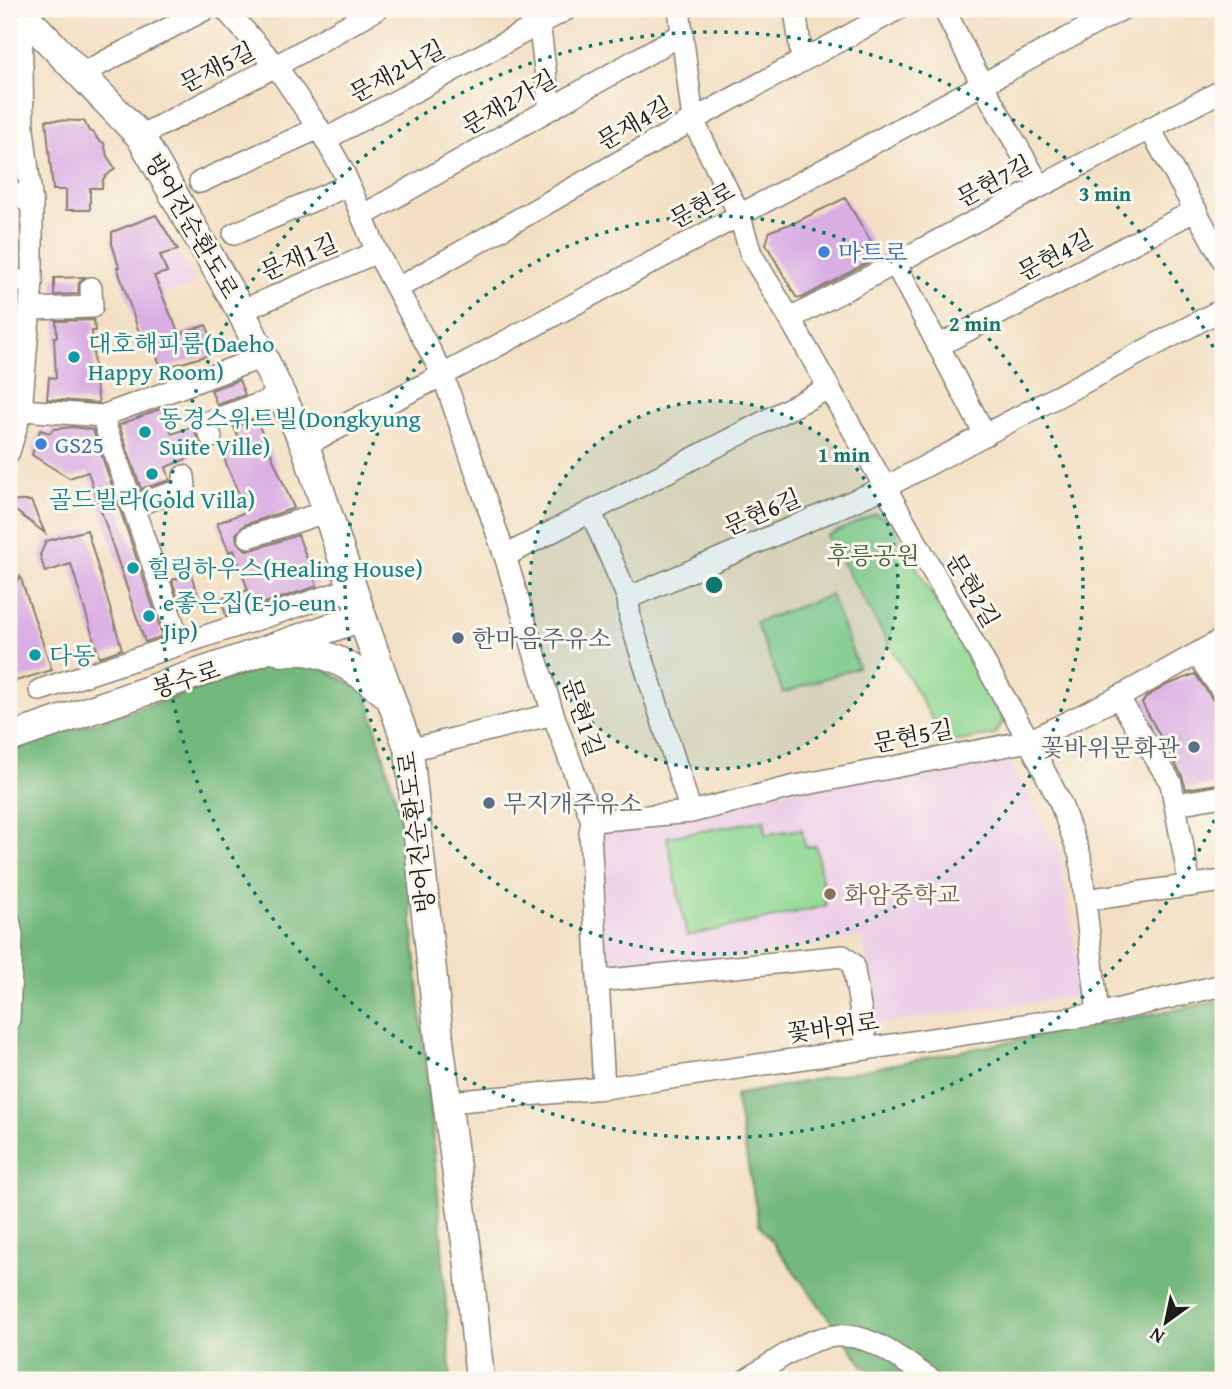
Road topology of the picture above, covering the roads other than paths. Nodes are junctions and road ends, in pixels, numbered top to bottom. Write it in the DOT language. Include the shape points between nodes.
graph roads {
  1 [pos="20,9"];
  2 [pos="206,9"];
  3 [pos="225,9"];
  4 [pos="377,9"];
  5 [pos="567,9"];
  6 [pos="679,9"];
  7 [pos="795,9"];
  8 [pos="898,9"];
  9 [pos="944,9"];
  10 [pos="1122,9"];
  11 [pos="350,15"];
  12 [pos="538,17"];
  13 [pos="682,34"];
  14 [pos="802,60"];
  15 [pos="276,66"];
  16 [pos="81,74"];
  17 [pos="982,84"];
  18 [pos="1223,90"];
  19 [pos="550,109"];
  20 [pos="693,120"];
  21 [pos="1150,129"];
  22 [pos="322,134"];
  23 [pos="140,136"];
  24 [pos="200,183"];
  25 [pos="349,185"];
  26 [pos="1040,186"];
  27 [pos="9,191"];
  28 [pos="32,204"];
  29 [pos="1196,211"];
  30 [pos="739,214"];
  31 [pos="362,216"];
  32 [pos="234,234"];
  33 [pos="377,253"];
  34 [pos="1223,260"];
  35 [pos="895,263"];
  36 [pos="9,280"];
  37 [pos="32,282"];
  38 [pos="91,288"];
  39 [pos="398,288"];
  40 [pos="30,309"];
  41 [pos="1223,309"];
  42 [pos="241,311"];
  43 [pos="790,318"];
  44 [pos="938,346"];
  45 [pos="263,357"];
  46 [pos="443,374"];
  47 [pos="829,388"];
  48 [pos="282,396"];
  49 [pos="15,410"];
  50 [pos="102,416"];
  51 [pos="985,435"];
  52 [pos="211,437"];
  53 [pos="305,445"];
  54 [pos="9,452"];
  55 [pos="184,477"];
  56 [pos="884,488"];
  57 [pos="132,506"];
  58 [pos="328,511"];
  59 [pos="591,512"];
  60 [pos="249,537"];
  61 [pos="505,556"];
  62 [pos="353,588"];
  63 [pos="628,598"];
  64 [pos="362,617"];
  65 [pos="1223,639"];
  66 [pos="180,644"];
  67 [pos="1197,654"];
  68 [pos="249,657"];
  69 [pos="40,690"];
  70 [pos="1223,692"];
  71 [pos="390,697"];
  72 [pos="1118,697"];
  73 [pos="553,715"];
  74 [pos="9,738"];
  75 [pos="1029,741"];
  76 [pos="409,750"];
  77 [pos="1223,796"];
  78 [pos="1176,804"];
  79 [pos="691,812"];
  80 [pos="592,821"];
  81 [pos="1223,881"];
  82 [pos="1190,886"];
  83 [pos="1084,900"];
  84 [pos="9,920"];
  85 [pos="599,981"];
  86 [pos="1223,985"];
  87 [pos="1098,1014"];
  88 [pos="9,1020"];
  89 [pos="867,1049"];
  90 [pos="604,1088"];
  91 [pos="448,1102"];
  92 [pos="480,1380"];
  93 [pos="746,1380"];
  94 [pos="932,1380"];
  1 -- 16 [label="main road, 방어진순환도로"];
  1 -- 28 [label="street" via="23,129"];
  2 -- 16 [label="street"];
  3 -- 15 [label="street, 문재1길"];
  4 -- 11 [label="street, 문재5길"];
  5 -- 12 [label="street, 문재2나길"];
  6 -- 13 [label="street, 문현2길"];
  7 -- 14 [label="street"];
  8 -- 14 [label="street, 문재4길"];
  9 -- 17 [label="street"];
  10 -- 17 [label="street, 문현로"];
  11 -- 15 [label="street, 문재5길"];
  12 -- 19 [label="street"];
  12 -- 22 [label="street, 문재2나길"];
  13 -- 19 [label="street, 문재2가길"];
  13 -- 20 [label="street, 문현2길"];
  14 -- 20 [label="street, 문재4길"];
  15 -- 22 [label="street, 문재1길"];
  15 -- 23 [label="street, 문재5길"];
  16 -- 23 [label="main road, 방어진순환도로"];
  17 -- 26 [label="street"];
  17 -- 30 [label="street, 문현로"];
  18 -- 21 [label="street, 문현7길"];
  19 -- 31 [label="street, 문재2가길"];
  20 -- 30 [label="street, 문현2길"];
  20 -- 39 [label="street, 문재4길"];
  21 -- 26 [label="street, 문현7길"];
  21 -- 29 [label="street"];
  22 -- 24 [label="street"];
  22 -- 25 [label="street, 문재1길"];
  23 -- 42 [label="main road, 방어진순환도로"];
  25 -- 31 [label="street, 문재1길"];
  25 -- 32 [label="street, 문재1길"];
  26 -- 35 [label="street, 문현7길"];
  27 -- 28 [label="street"];
  28 -- 37 [label="street"];
  29 -- 34 [label="street"];
  29 -- 44 [label="street, 문현4길"];
  30 -- 43 [label="street, 문현2길" via="751,254"];
  30 -- 46 [label="street, 문현로"];
  31 -- 33 [label="street, 문재1길"];
  33 -- 39 [label="street, 문재1길"];
  33 -- 42 [label="street, 문재1길"];
  35 -- 43 [label="street, 문현7길"];
  35 -- 44 [label="street"];
  36 -- 37 [label="street"];
  37 -- 40 [label="street"];
  38 -- 40 [label="street" via="92,307"];
  39 -- 46 [label="street, 문재1길"];
  40 -- 49 [label="street"];
  41 -- 51 [label="street, 문현6길"];
  42 -- 45 [label="main road, 방어진순환도로"];
  43 -- 47 [label="street, 문현2길"];
  44 -- 51 [label="street"];
  45 -- 48 [label="main road, 방어진순환도로"];
  45 -- 50 [label="street"];
  46 -- 53 [label="street, 문현로"];
  46 -- 61 [label="street, 문현1길"];
  47 -- 56 [label="street, 문현2길"];
  47 -- 59 [label="street"];
  48 -- 52 [label="street" via="205,423"];
  48 -- 53 [label="main road, 방어진순환도로"];
  49 -- 50 [label="street"];
  49 -- 54 [label="street"];
  50 -- 57 [label="street"];
  51 -- 56 [label="street, 문현6길"];
  53 -- 58 [label="main road, 방어진순환도로"];
  55 -- 57 [label="street" via="185,488"];
  56 -- 63 [label="street, 문현6길"];
  56 -- 75 [label="street, 문현2길"];
  57 -- 66 [label="street"];
  58 -- 60 [label="street"];
  58 -- 62 [label="main road, 방어진순환도로"];
  59 -- 61 [label="street"];
  59 -- 63 [label="street"];
  61 -- 73 [label="street, 문현1길"];
  62 -- 64 [label="main road, 방어진순환도로"];
  62 -- 66 [label="street"];
  63 -- 79 [label="street" via="630,619"];
  64 -- 68 [label="main road, 봉수로"];
  64 -- 71 [label="main road, 방어진순환도로"];
  65 -- 67 [label="street, 문현5길"];
  66 -- 69 [label="street"];
  67 -- 70 [label="street"];
  67 -- 72 [label="street, 문현5길"];
  68 -- 71 [label="main road" via="294,649 329,655"];
  68 -- 74 [label="main road, 봉수로"];
  71 -- 76 [label="main road, 방어진순환도로"];
  72 -- 75 [label="street, 문현5길"];
  72 -- 78 [label="street" via="1171,783"];
  73 -- 76 [label="street"];
  73 -- 80 [label="street, 문현1길"];
  75 -- 79 [label="street, 문현5길" via="796,786"];
  75 -- 83 [label="street, 문현2길" via="1060,802 1080,856"];
  76 -- 91 [label="main road, 방어진순환도로"];
  77 -- 78 [label="street"];
  78 -- 82 [label="street"];
  79 -- 80 [label="street, 문현5길"];
  80 -- 85 [label="street, 문현1길"];
  81 -- 82 [label="street"];
  82 -- 83 [label="street"];
  83 -- 87 [label="street, 문현2길"];
  84 -- 88 [label="street"];
  85 -- 89 [label="street" via="843,956 853,964"];
  85 -- 90 [label="street, 문현1길"];
  86 -- 87 [label="street, 꽃바위로"];
  87 -- 89 [label="street, 꽃바위로"];
  89 -- 90 [label="street, 꽃바위로"];
  90 -- 91 [label="street, 꽃바위로"];
  91 -- 92 [label="main road, 방어진순환도로"];
  93 -- 94 [label="street" via="804,1343 827,1335 872,1342"];
}
